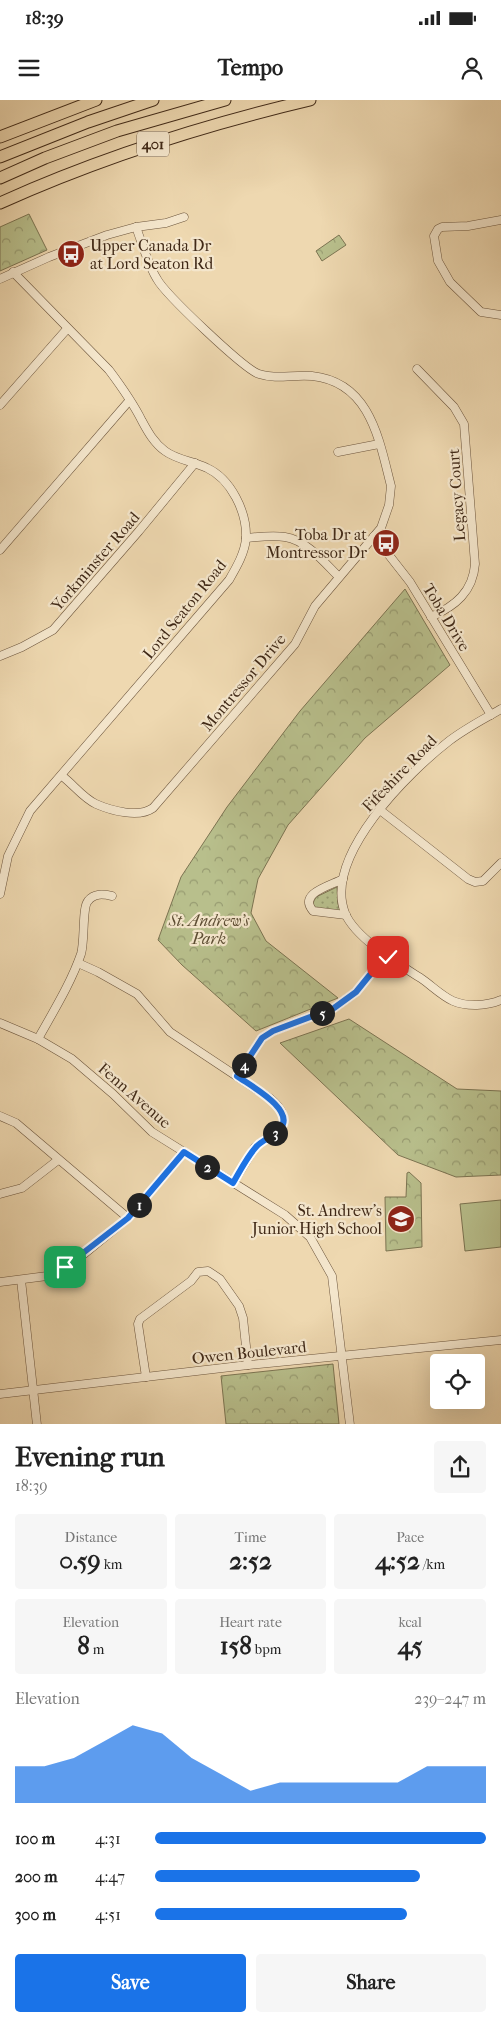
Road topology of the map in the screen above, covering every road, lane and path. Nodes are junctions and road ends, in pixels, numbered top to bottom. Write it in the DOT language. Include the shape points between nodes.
graph roads {
  1 [pos="96,100"];
  2 [pos="153,100"];
  3 [pos="225,100"];
  4 [pos="310,100"];
  5 [pos="0,137"];
  6 [pos="0,158"];
  7 [pos="0,178"];
  8 [pos="0,203"];
  9 [pos="184,217"];
  10 [pos="501,220"];
  11 [pos="136,227"];
  12 [pos="13,272"];
  13 [pos="0,279"];
  14 [pos="501,315"];
  15 [pos="68,329"];
  16 [pos="417,369"];
  17 [pos="129,402"];
  18 [pos="0,405"];
  19 [pos="379,444"];
  20 [pos="338,452"];
  21 [pos="195,463"];
  22 [pos="374,536"];
  23 [pos="246,538"];
  24 [pos="0,550"];
  25 [pos="338,576"];
  26 [pos="431,617"];
  27 [pos="0,656"];
  28 [pos="501,709"];
  29 [pos="490,715"];
  30 [pos="62,776"];
  31 [pos="380,810"];
  32 [pos="501,864"];
  33 [pos="343,879"];
  34 [pos="0,894"];
  35 [pos="112,896"];
  36 [pos="346,915"];
  37 [pos="386,955"];
  38 [pos="78,963"];
  39 [pos="501,1000"];
  40 [pos="0,1023"];
  41 [pos="38,1039"];
  42 [pos="237,1076"];
  43 [pos="0,1116"];
  44 [pos="184,1152"];
  45 [pos="58,1160"];
  46 [pos="233,1183"];
  47 [pos="0,1194"];
  48 [pos="128,1218"];
  49 [pos="21,1280"];
  50 [pos="0,1282"];
  51 [pos="501,1340"];
  52 [pos="343,1356"];
  53 [pos="248,1365"];
  54 [pos="146,1377"];
  55 [pos="33,1390"];
  56 [pos="0,1394"];
  57 [pos="37,1424"];
  58 [pos="350,1424"];
  1 -- 5 [label="highway"];
  2 -- 6 [label="highway"];
  3 -- 7 [label="highway, 401" via="116,131"];
  4 -- 8 [label="highway, 401" via="163,141 79,170"];
  9 -- 11 [label="street"];
  10 -- 14 [label="street" via="442,227 434,236 438,261 450,282 481,312"];
  11 -- 12 [label="street"];
  11 -- 19 [label="street, Montressor Drive" via="158,281 235,358 258,374 319,376 343,386 357,397 371,417"];
  12 -- 13 [label="street"];
  12 -- 15 [label="street, Lord Seaton Road"];
  15 -- 17 [label="street, Lord Seaton Road" via="109,370"];
  15 -- 18 [label="street"];
  16 -- 26 [label="street, Legacy Court" via="454,407 464,424 475,564 472,582 463,597"];
  17 -- 21 [label="street, Lord Seaton Road" via="164,451"];
  17 -- 24 [label="street"];
  19 -- 20 [label="street"];
  19 -- 22 [label="street, Montressor Drive" via="391,495 385,518"];
  21 -- 23 [label="street, Lord Seaton Road" via="209,468 224,480 235,496"];
  21 -- 27 [label="street, Yorkminster Road" via="53,630 22,648"];
  22 -- 25 [label="street, Montressor Drive"];
  22 -- 26 [label="street, Toba Drive" via="410,582"];
  23 -- 25 [label="street" via="287,537 297,541"];
  23 -- 30 [label="street, Lord Seaton Road" via="240,561 229,580"];
  25 -- 30 [label="street, Montressor Drive" via="315,606 294,644 153,808 138,814 95,803"];
  26 -- 29 [label="street, Toba Drive"];
  28 -- 29 [label="street, Fifeshire Road"];
  29 -- 31 [label="street, Fifeshire Road" via="449,741 411,775"];
  30 -- 34 [label="street, Lord Seaton Road" via="26,819 8,856"];
  31 -- 32 [label="street" via="468,879 483,881"];
  31 -- 33 [label="street, Fifeshire Road" via="354,846"];
  33 -- 36 [label="street, Fifeshire Road"];
  33 -- 36 [label="street" via="314,892 309,907 313,912"];
  35 -- 38 [label="street" via="92,897 85,906 84,941"];
  36 -- 37 [label="street"];
  37 -- 39 [label="street" via="454,1001 483,1006"];
  37 -- 42 [label="street" via="356,992 334,1008 262,1038"];
  38 -- 41 [label="street"];
  38 -- 42 [label="street" via="136,994 170,1032"];
  40 -- 41 [label="street, Fenn Avenue"];
  41 -- 44 [label="street, Fenn Avenue" via="72,1059 117,1097 145,1127"];
  42 -- 46 [label="street" via="276,1104 283,1113 284,1121 278,1131 255,1147"];
  43 -- 45 [label="street" via="16,1123"];
  44 -- 46 [label="street, Fenn Avenue"];
  44 -- 48 [label="street"];
  45 -- 47 [label="street" via="22,1188"];
  45 -- 48 [label="street"];
  46 -- 52 [label="street, Fenn Avenue" via="295,1222 320,1252 332,1276"];
  48 -- 49 [label="street" via="60,1271"];
  49 -- 50 [label="street"];
  49 -- 55 [label="street"];
  51 -- 52 [label="street, Owen Boulevard"];
  52 -- 53 [label="street, Owen Boulevard"];
  52 -- 58 [label="street, Fenn Avenue"];
  53 -- 54 [label="street, Owen Boulevard"];
  53 -- 54 [label="street" via="243,1318 237,1302 217,1276 203,1271 140,1319 138,1324"];
  54 -- 55 [label="street, Owen Boulevard"];
  55 -- 56 [label="street, Owen Boulevard"];
  55 -- 57 [label="street"];
}
